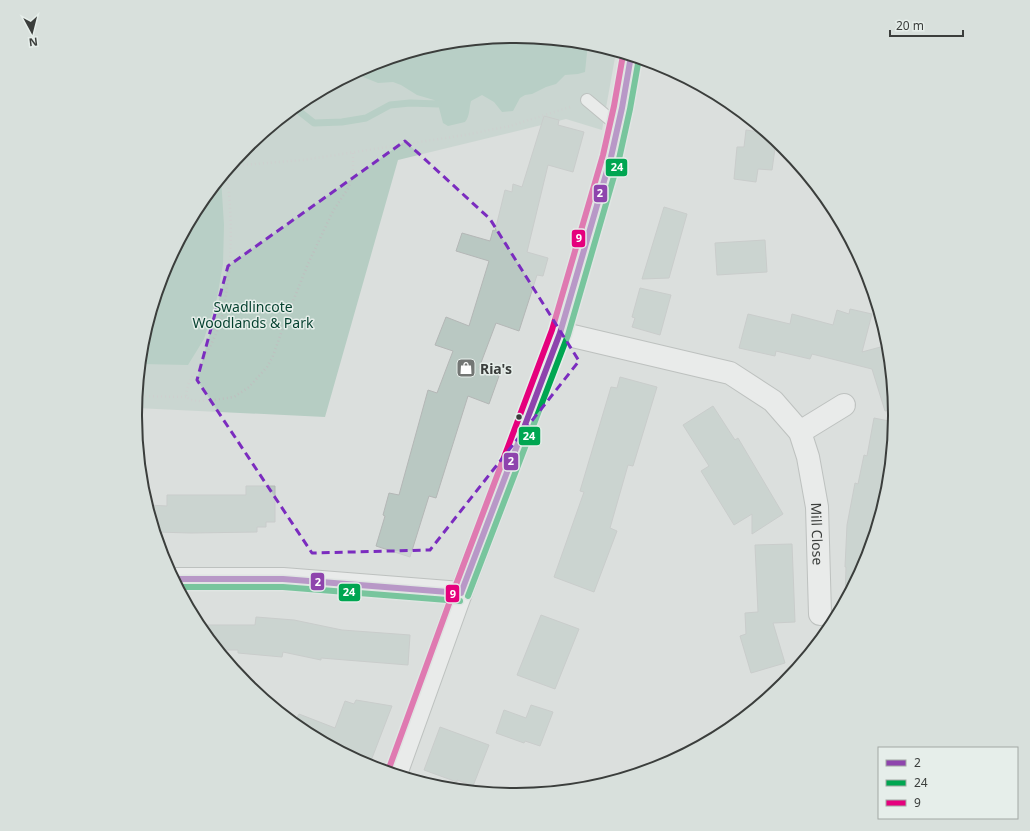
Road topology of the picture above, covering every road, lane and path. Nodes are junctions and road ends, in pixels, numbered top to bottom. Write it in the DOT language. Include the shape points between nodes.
graph roads {
  1 [pos="630,62"];
  2 [pos="587,100"];
  3 [pos="294,116"];
  4 [pos="297,117"];
  5 [pos="618,126"];
  6 [pos="353,153"];
  7 [pos="239,165"];
  8 [pos="227,179"];
  9 [pos="560,333"];
  10 [pos="143,396"];
  11 [pos="186,397"];
  12 [pos="844,404"];
  13 [pos="800,432"];
  14 [pos="181,579"];
  15 [pos="461,593"];
  16 [pos="820,614"];
  17 [pos="398,769"];
  1 -- 5 [label="street"];
  2 -- 5 [label="lane"];
  2 -- 6 [label="path" via="510,126"];
  3 -- 4 [label="path"];
  5 -- 9 [label="street"];
  6 -- 7 [label="path"];
  6 -- 11 [label="path" via="349,187 308,264 267,367 249,387 234,397 199,401"];
  8 -- 11 [label="path" via="231,240 226,295 218,327 206,355 188,382"];
  9 -- 13 [label="street, Mill Close" via="730,373 773,400"];
  9 -- 15 [label="street"];
  10 -- 11 [label="path"];
  12 -- 13 [label="street"];
  13 -- 16 [label="street, Mill Close" via="808,457 817,507"];
  14 -- 15 [label="street" via="283,579"];
  15 -- 17 [label="street"];
}
